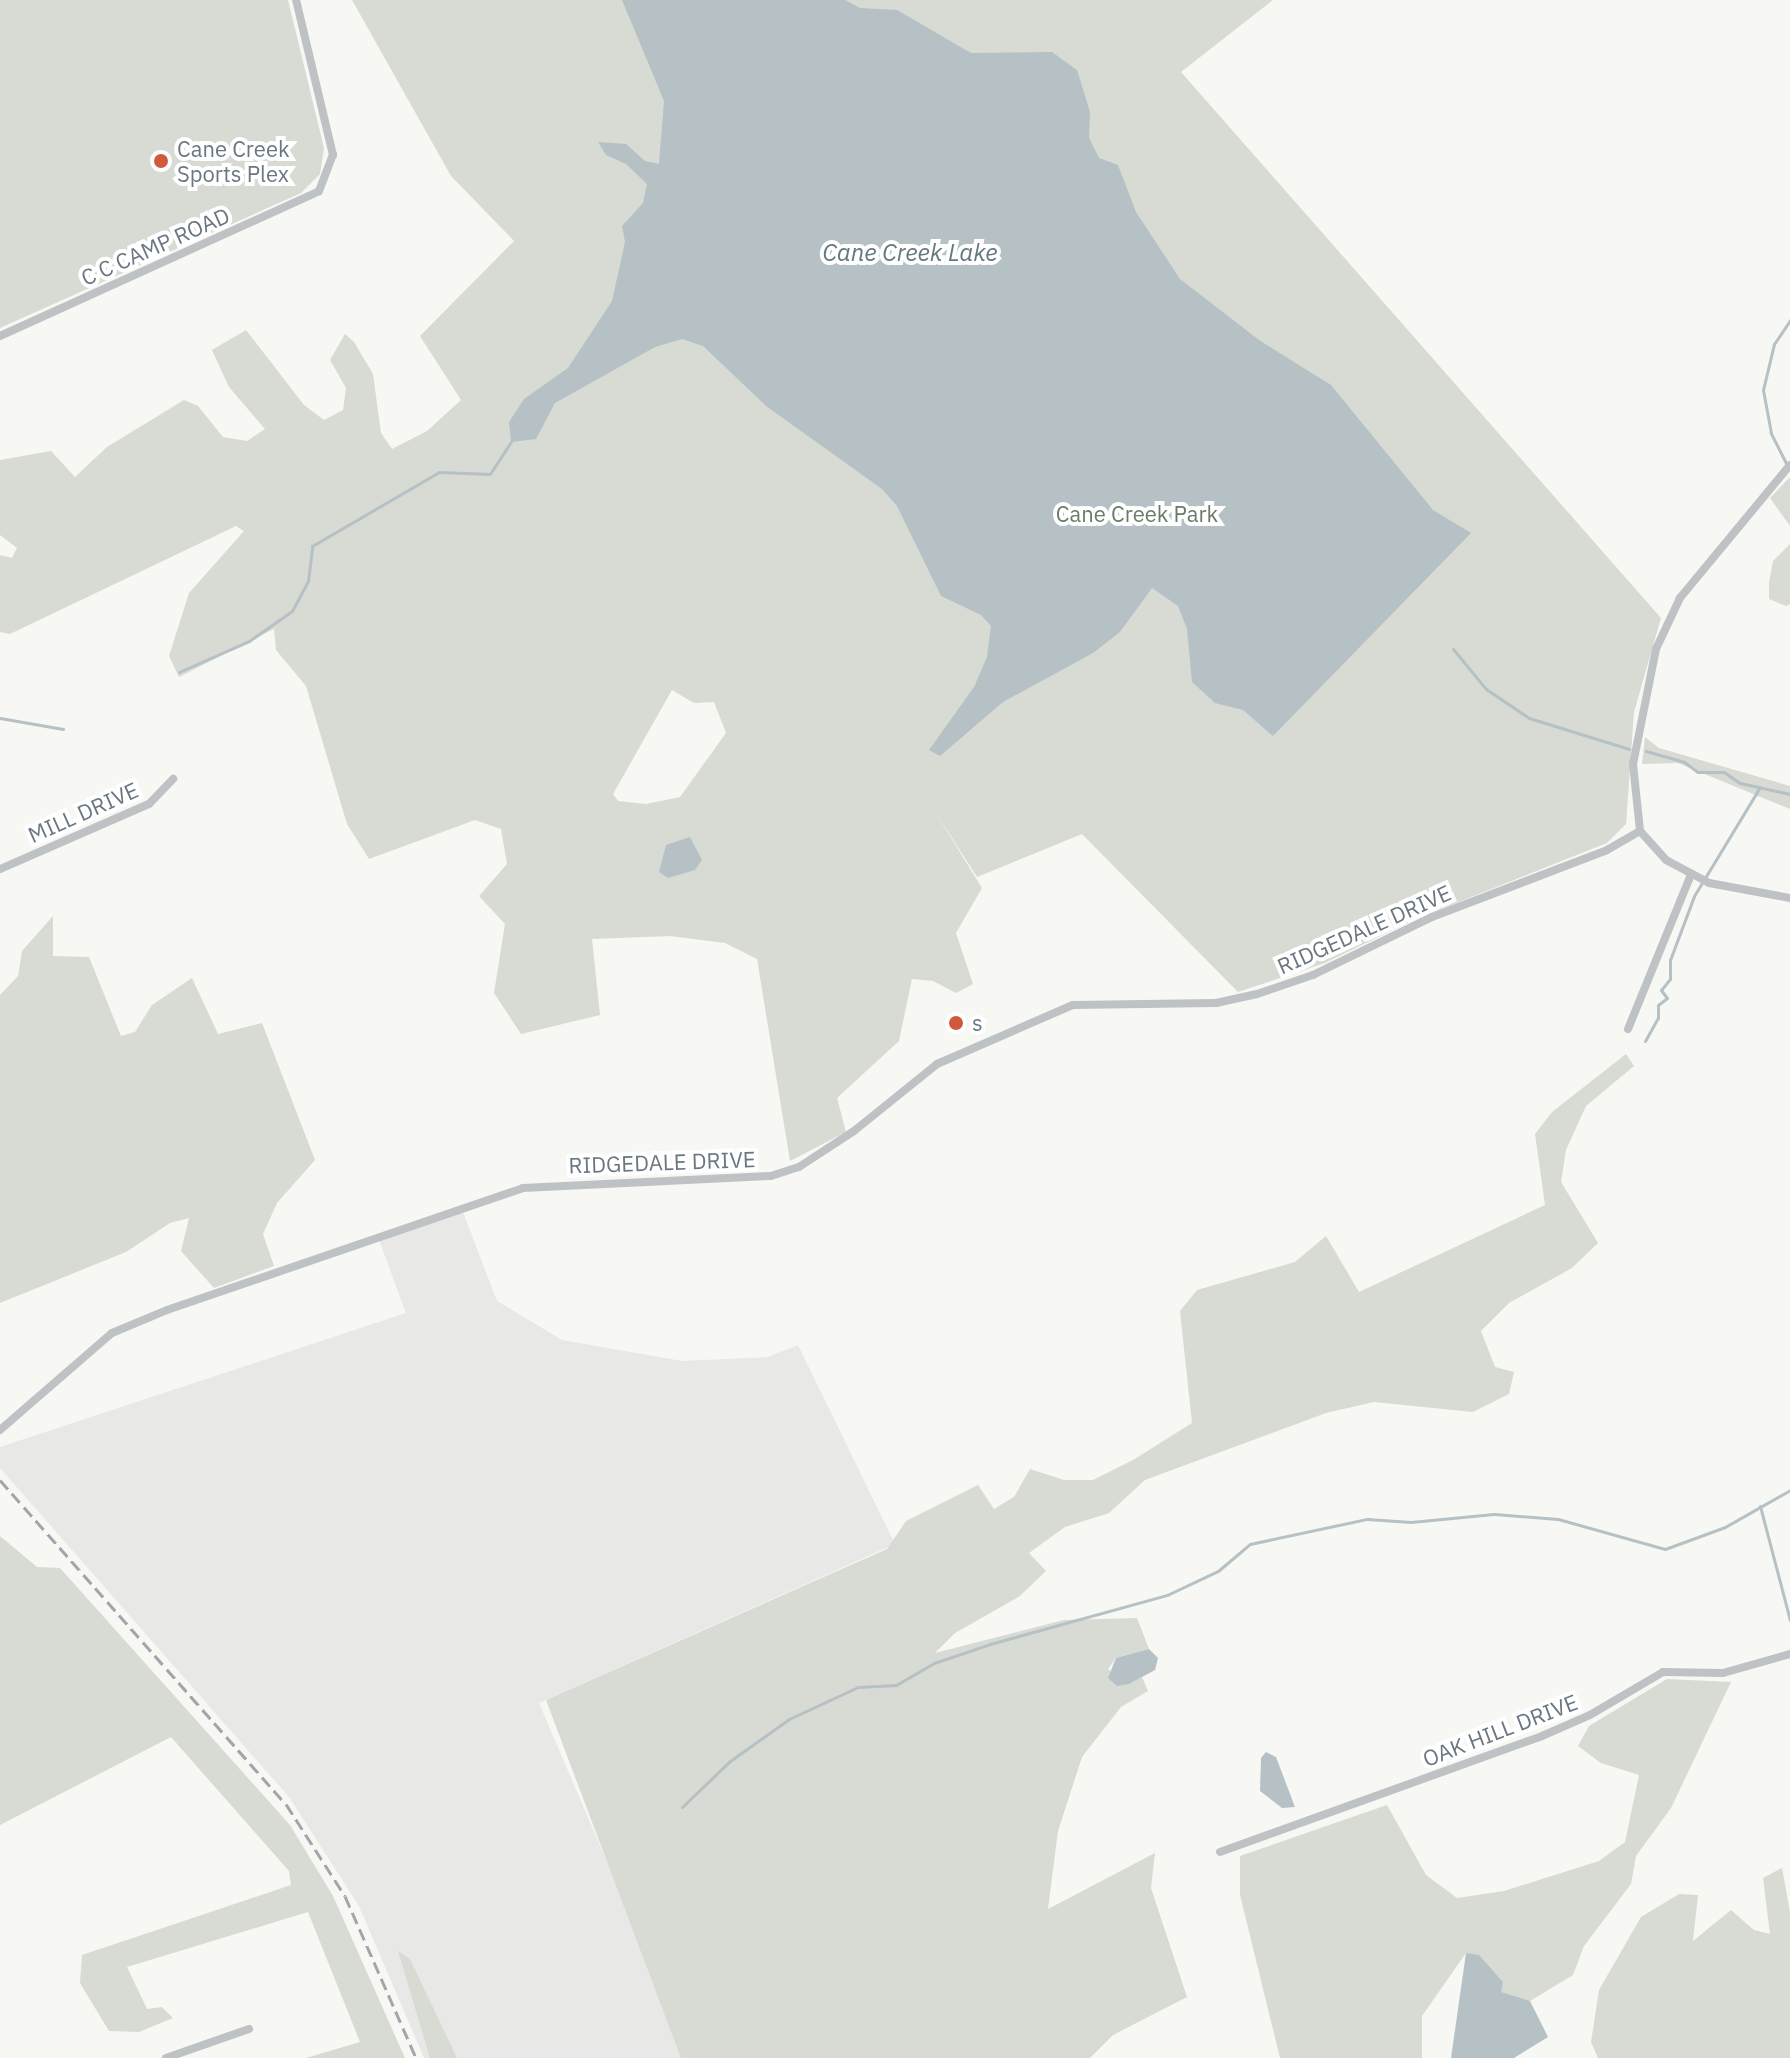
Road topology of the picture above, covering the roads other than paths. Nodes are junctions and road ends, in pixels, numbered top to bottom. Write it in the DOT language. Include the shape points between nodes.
graph roads {
  1 [pos="296,0"];
  2 [pos="0,336"];
  3 [pos="1790,465"];
  4 [pos="173,779"];
  5 [pos="1640,831"];
  6 [pos="0,869"];
  7 [pos="1691,875"];
  8 [pos="1790,898"];
  9 [pos="1628,1029"];
  10 [pos="0,1430"];
  11 [pos="1790,1654"];
  12 [pos="1220,1852"];
  13 [pos="249,2029"];
  14 [pos="166,2058"];
  1 -- 2 [label="street, C C CAMP ROAD" via="333,155 319,191"];
  3 -- 5 [label="street" via="1712,553 1680,598 1656,649 1633,764"];
  4 -- 6 [label="street, MILL DRIVE" via="149,804"];
  5 -- 7 [label="street" via="1666,860"];
  5 -- 10 [label="street, RIDGEDALE DRIVE" via="1607,850 1432,917 1313,975 1257,994 1216,1003 1073,1005 1050,1014 937,1064 854,1131 799,1167 771,1176 523,1188 154,1315 112,1333"];
  7 -- 8 [label="street" via="1730,889"];
  7 -- 9 [label="street"];
  11 -- 12 [label="street, OAK HILL DRIVE" via="1723,1673 1663,1672 1542,1736"];
  13 -- 14 [label="street"];
}
